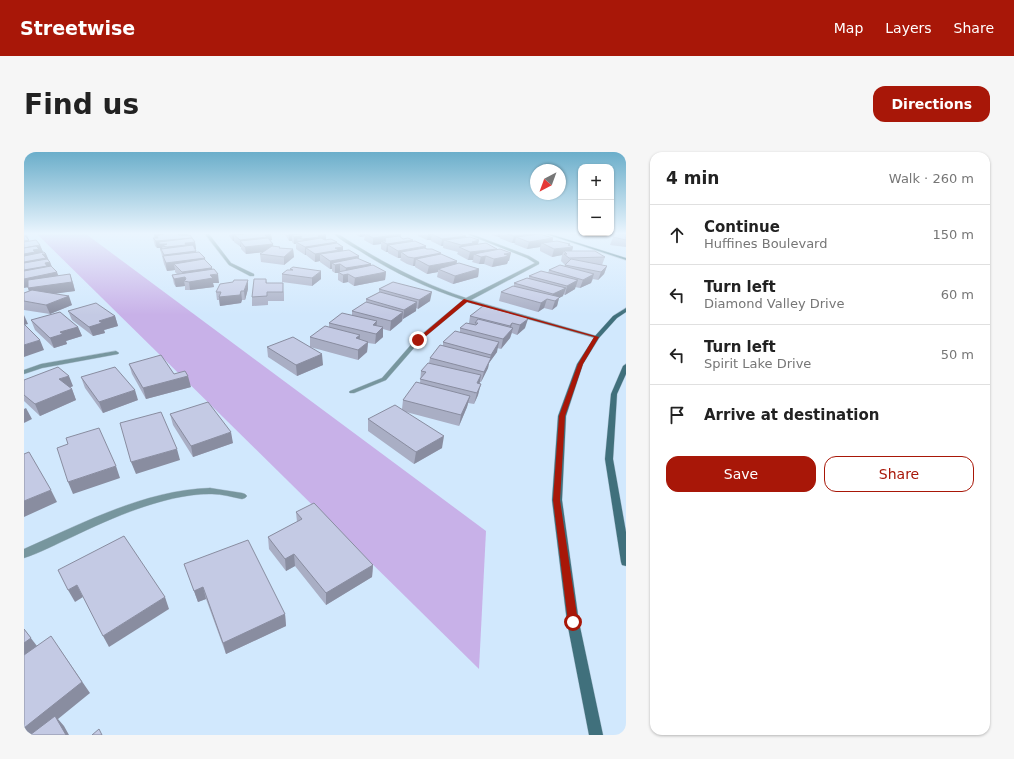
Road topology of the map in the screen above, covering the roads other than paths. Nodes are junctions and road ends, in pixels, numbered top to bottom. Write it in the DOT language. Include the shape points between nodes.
graph roads {
  1 [pos="228,261"];
  2 [pos="383,261"];
  3 [pos="535,261"];
  4 [pos="252,275"];
  5 [pos="466,300"];
  6 [pos="626,310"];
  7 [pos="597,337"];
  8 [pos="116,352"];
  9 [pos="626,366"];
  10 [pos="24,372"];
  11 [pos="352,392"];
  12 [pos="242,496"];
  13 [pos="24,554"];
  14 [pos="626,562"];
  15 [pos="596,735"];
  1 -- 4 [label="street"];
  2 -- 5 [label="street" via="420,282"];
  3 -- 5 [label="street" via="538,263"];
  5 -- 7 [label="street"];
  5 -- 11 [label="street" via="418,340 384,379"];
  6 -- 7 [label="main road" via="615,317"];
  7 -- 15 [label="main road" via="580,364 562,416 557,500 573,622"];
  8 -- 10 [label="street"];
  9 -- 14 [label="main road" via="614,394 609,460"];
  12 -- 13 [label="street" via="207,491 155,499"];
}
